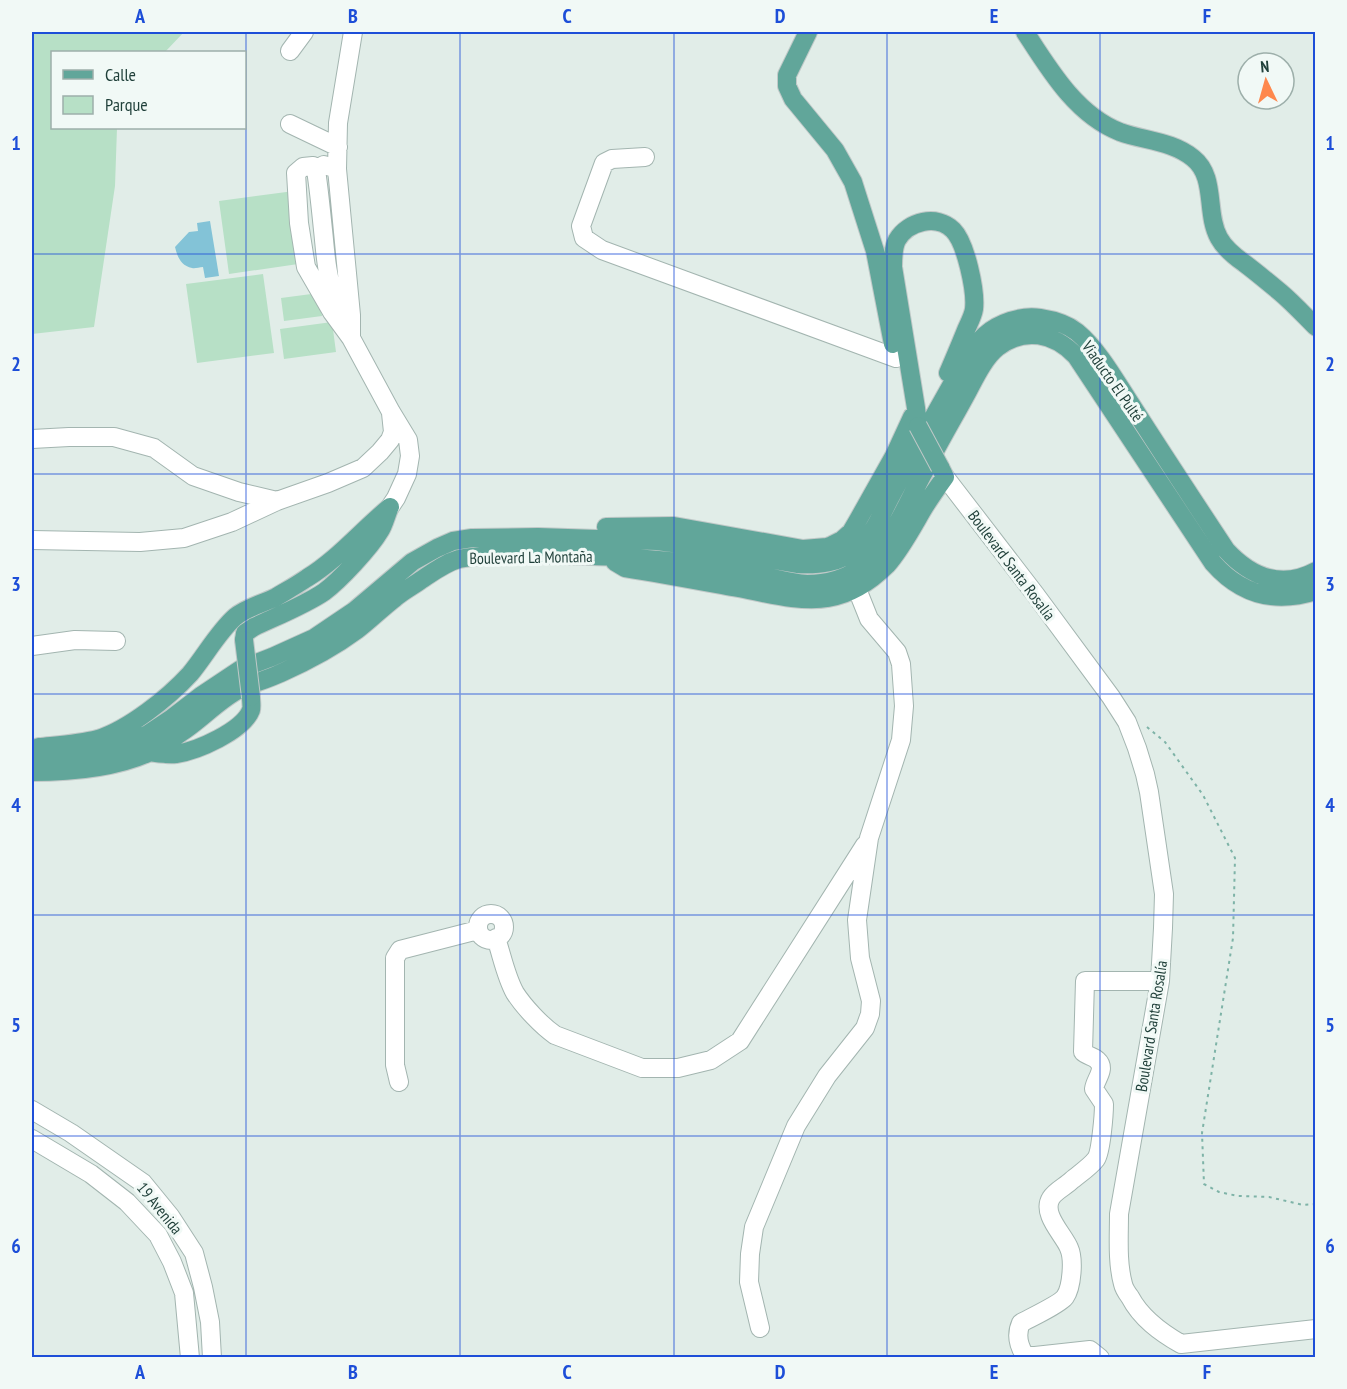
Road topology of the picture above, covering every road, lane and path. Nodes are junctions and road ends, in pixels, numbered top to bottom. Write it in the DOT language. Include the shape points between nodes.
graph roads {
  1 [pos="304,32"];
  2 [pos="808,32"];
  3 [pos="1025,32"];
  4 [pos="350,34"];
  5 [pos="290,51"];
  6 [pos="290,124"];
  7 [pos="338,147"];
  8 [pos="645,157"];
  9 [pos="337,169"];
  10 [pos="316,170"];
  11 [pos="351,315"];
  12 [pos="1316,327"];
  13 [pos="351,338"];
  14 [pos="896,358"];
  15 [pos="943,401"];
  16 [pos="391,412"];
  17 [pos="915,422"];
  18 [pos="32,439"];
  19 [pos="911,457"];
  20 [pos="936,472"];
  21 [pos="277,501"];
  22 [pos="390,507"];
  23 [pos="585,538"];
  24 [pos="32,540"];
  25 [pos="603,556"];
  26 [pos="1316,571"];
  27 [pos="857,589"];
  28 [pos="1316,591"];
  29 [pos="116,641"];
  30 [pos="32,646"];
  31 [pos="1147,727"];
  32 [pos="32,747"];
  33 [pos="148,752"];
  34 [pos="32,758"];
  35 [pos="32,772"];
  36 [pos="870,838"];
  37 [pos="1160,981"];
  38 [pos="399,1083"];
  39 [pos="32,1110"];
  40 [pos="32,1139"];
  41 [pos="1316,1204"];
  42 [pos="760,1328"];
  43 [pos="1316,1329"];
  44 [pos="190,1358"];
  45 [pos="212,1358"];
  46 [pos="1100,1358"];
  1 -- 5 [label="street"];
  2 -- 14 [label="main road" via="787,75 787,86 835,150 853,182 875,251"];
  3 -- 12 [label="main road" via="1067,92 1097,120 1121,132 1172,146 1193,158 1208,183 1212,222 1218,238"];
  4 -- 7 [label="street"];
  6 -- 7 [label="street"];
  7 -- 9 [label="street"];
  8 -- 14 [label="street" via="604,163 581,226 584,238 602,250"];
  9 -- 10 [label="street" via="324,165"];
  9 -- 11 [label="street"];
  10 -- 11 [label="street" via="328,271 343,308"];
  10 -- 13 [label="street" via="313,166 303,167 296,173 306,267"];
  11 -- 13 [label="street"];
  13 -- 16 [label="street"];
  14 -- 17 [label="main road"];
  15 -- 17 [label="main road" via="942,385 973,315 973,290 957,235 944,224 924,220 908,228 896,241 893,267"];
  15 -- 19 [label="main road, Viaducto El Pulté"];
  15 -- 26 [label="main road, Viaducto El Pulté" via="976,345 990,330 1017,319 1035,317 1068,326 1092,347 1237,562 1255,574 1273,579 1302,578"];
  16 -- 21 [label="street" via="390,440 363,468"];
  16 -- 22 [label="street" via="408,440 410,456 407,474"];
  17 -- 20 [label="main road, bridge"];
  17 -- 23 [label="main road" via="851,532 832,545 803,549 674,526 601,527"];
  18 -- 21 [label="street" via="114,437 154,448 193,476"];
  19 -- 23 [label="main road, Boulevard La Montaña" via="868,537 845,557 828,563 797,564 657,541"];
  20 -- 25 [label="main road, Boulevard La Montaña" via="874,557 837,580 798,583 713,567"];
  20 -- 27 [label="main road" via="934,492 894,557"];
  20 -- 28 [label="main road, Viaducto El Pulté" via="977,375 996,348 1020,336 1047,336 1061,342 1076,356 1221,572 1239,585 1268,596"];
  20 -- 37 [label="street, Boulevard Santa Rosalía" via="1035,594 1127,722 1149,792 1164,894"];
  21 -- 24 [label="street" via="184,538 140,542"];
  22 -- 32 [label="main road" via="309,577 234,618 189,674 152,709 99,738"];
  22 -- 33 [label="main road, bridge" via="381,531 325,591 245,633 252,709 241,724 194,749 176,754"];
  23 -- 34 [label="main road, Boulevard La Montaña" via="453,541 412,562 354,611 314,638 241,669 148,734 96,754"];
  25 -- 27 [label="main road" via="625,568 778,596 815,600"];
  25 -- 33 [label="main road, Boulevard La Montaña" via="485,556 441,566 325,651 238,690"];
  27 -- 36 [label="street" via="869,619 897,652 904,706 901,740"];
  29 -- 30 [label="street" via="75,640"];
  31 -- 41 [label="path" via="1165,742 1203,795 1235,858 1233,938 1202,1133 1204,1184 1238,1196"];
  33 -- 35 [label="main road, Boulevard La Montaña" via="115,764"];
  36 -- 38 [label="street" via="740,1041 711,1060 678,1068 642,1068 555,1035 516,994 496,938 483,937 478,930 400,950 395,958 395,1065"];
  36 -- 42 [label="street" via="857,920 870,1014 865,1028 827,1076 796,1126 754,1227 749,1282"];
  37 -- 43 [label="street, Boulevard Santa Rosalía" via="1119,1214 1123,1286 1147,1321 1181,1344"];
  37 -- 46 [label="street" via="1085,981 1083,1052 1100,1064 1101,1073 1094,1089 1104,1104 1098,1156 1049,1202 1052,1221 1071,1257 1070,1284 1065,1297 1021,1323 1019,1329 1019,1346 1024,1354 1090,1350"];
  39 -- 45 [label="street, 19 Avenida" via="143,1183 170,1216 194,1253 210,1322"];
  40 -- 44 [label="street, 19 Avenida" via="92,1174 127,1202 158,1235 184,1293"];
}
